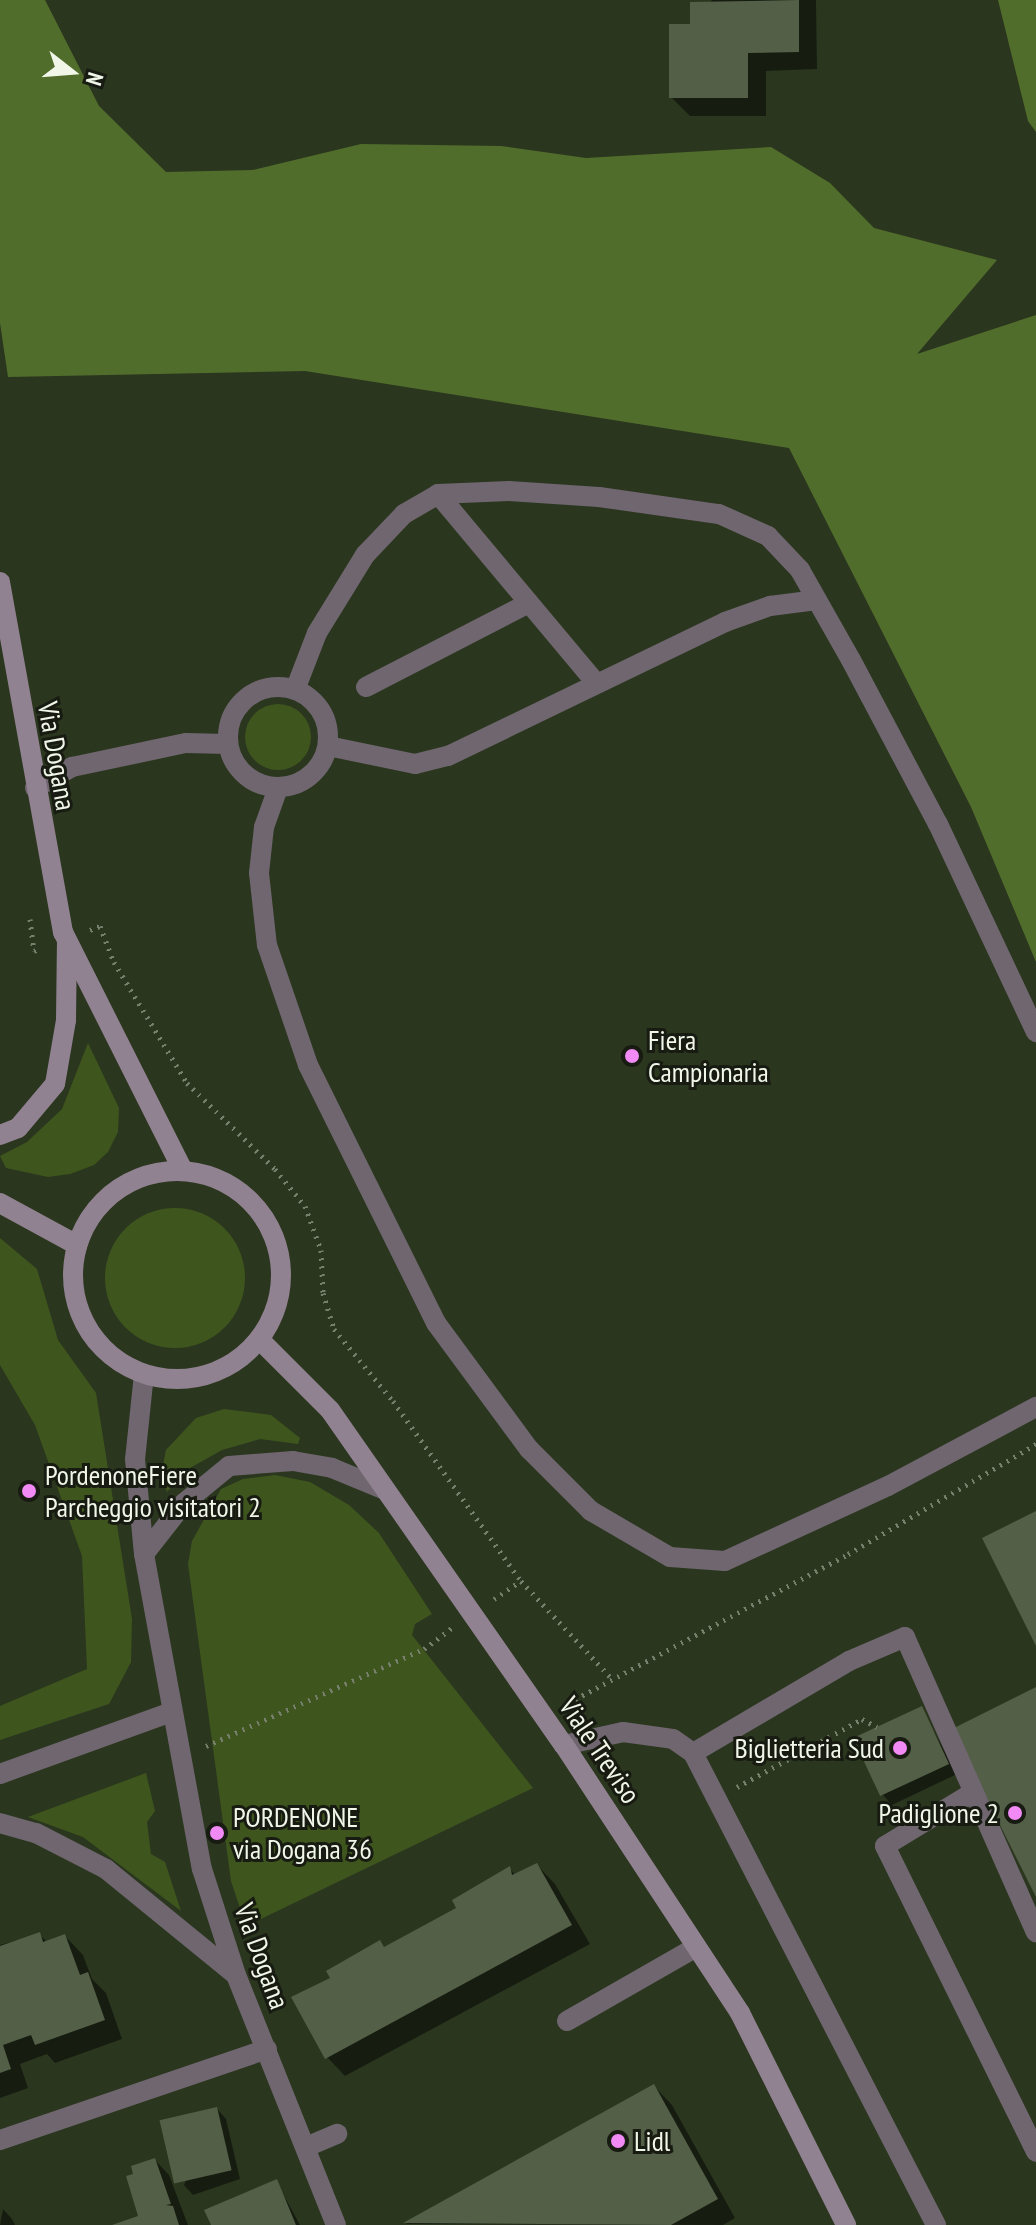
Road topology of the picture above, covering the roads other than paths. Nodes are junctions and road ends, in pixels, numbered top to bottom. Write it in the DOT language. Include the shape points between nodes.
graph roads {
  1 [pos="438,494"];
  2 [pos="0,582"];
  3 [pos="817,600"];
  4 [pos="529,603"];
  5 [pos="595,682"];
  6 [pos="366,687"];
  7 [pos="295,690"];
  8 [pos="227,744"];
  9 [pos="328,746"];
  10 [pos="35,788"];
  11 [pos="278,788"];
  12 [pos="67,939"];
  13 [pos="1036,1032"];
  14 [pos="0,1135"];
  15 [pos="183,1171"];
  16 [pos="0,1203"];
  17 [pos="77,1245"];
  18 [pos="259,1339"];
  19 [pos="144,1374"];
  20 [pos="1036,1407"];
  21 [pos="383,1489"];
  22 [pos="144,1554"];
  23 [pos="171,1712"];
  24 [pos="564,1745"];
  25 [pos="693,1753"];
  26 [pos="0,1774"];
  27 [pos="972,1793"];
  28 [pos="0,1823"];
  29 [pos="1036,1932"];
  30 [pos="696,1947"];
  31 [pos="236,1975"];
  32 [pos="567,2021"];
  33 [pos="267,2049"];
  34 [pos="337,2134"];
  35 [pos="0,2140"];
  36 [pos="306,2147"];
  37 [pos="1036,2152"];
  38 [pos="336,2225"];
  39 [pos="846,2225"];
  40 [pos="936,2225"];
  1 -- 3 [label="street" via="509,491 599,497 719,514 768,536 800,570"];
  1 -- 4 [label="street"];
  1 -- 7 [label="street" via="404,514 365,555 317,633"];
  2 -- 10 [label="main road, Via Dogana"];
  3 -- 5 [label="street" via="770,606 725,622"];
  3 -- 13 [label="street" via="938,824"];
  4 -- 5 [label="street"];
  4 -- 6 [label="street"];
  5 -- 9 [label="street" via="448,756 415,764"];
  7 -- 8 [label="street" via="281,686 252,693 233,715"];
  7 -- 9 [label="street" via="322,712"];
  8 -- 10 [label="street" via="186,743 72,767"];
  8 -- 11 [label="street" via="231,758 250,780"];
  9 -- 11 [label="street" via="311,776"];
  10 -- 12 [label="main road, Via Dogana"];
  11 -- 20 [label="street" via="264,827 259,873 267,945 308,1065 436,1323 529,1449 591,1511 670,1557 725,1561 888,1486"];
  12 -- 14 [label="main road, Via Dogana" via="66,1020 55,1084 18,1128"];
  12 -- 15 [label="main road, Via Dogana"];
  15 -- 17 [label="main road" via="148,1174 117,1189 92,1214"];
  15 -- 18 [label="main road" via="214,1177 242,1193 264,1217 277,1247 281,1279 275,1311"];
  16 -- 17 [label="main road"];
  17 -- 19 [label="main road" via="73,1277 85,1323 115,1360"];
  18 -- 19 [label="main road" via="235,1361 207,1375 175,1380"];
  18 -- 21 [label="main road, Viale Treviso" via="330,1410"];
  19 -- 22 [label="street, Via Dogana" via="135,1459"];
  21 -- 22 [label="street" via="332,1468 293,1461 229,1466 184,1503"];
  21 -- 24 [label="main road, Viale Treviso"];
  22 -- 23 [label="street, Via Dogana"];
  23 -- 26 [label="street"];
  23 -- 31 [label="street, Via Dogana" via="202,1869"];
  24 -- 25 [label="street" via="623,1732 673,1739"];
  24 -- 30 [label="main road, Viale Treviso"];
  25 -- 27 [label="street" via="849,1661 905,1637"];
  25 -- 40 [label="street"];
  27 -- 29 [label="street"];
  27 -- 37 [label="street" via="885,1846"];
  28 -- 31 [label="street" via="36,1833 106,1869"];
  30 -- 32 [label="street"];
  30 -- 39 [label="main road, Viale Treviso" via="740,2013"];
  31 -- 33 [label="street, Via Dogana"];
  33 -- 35 [label="street"];
  33 -- 36 [label="street, Via Dogana"];
  34 -- 36 [label="street"];
  36 -- 38 [label="street, Via Dogana"];
}
